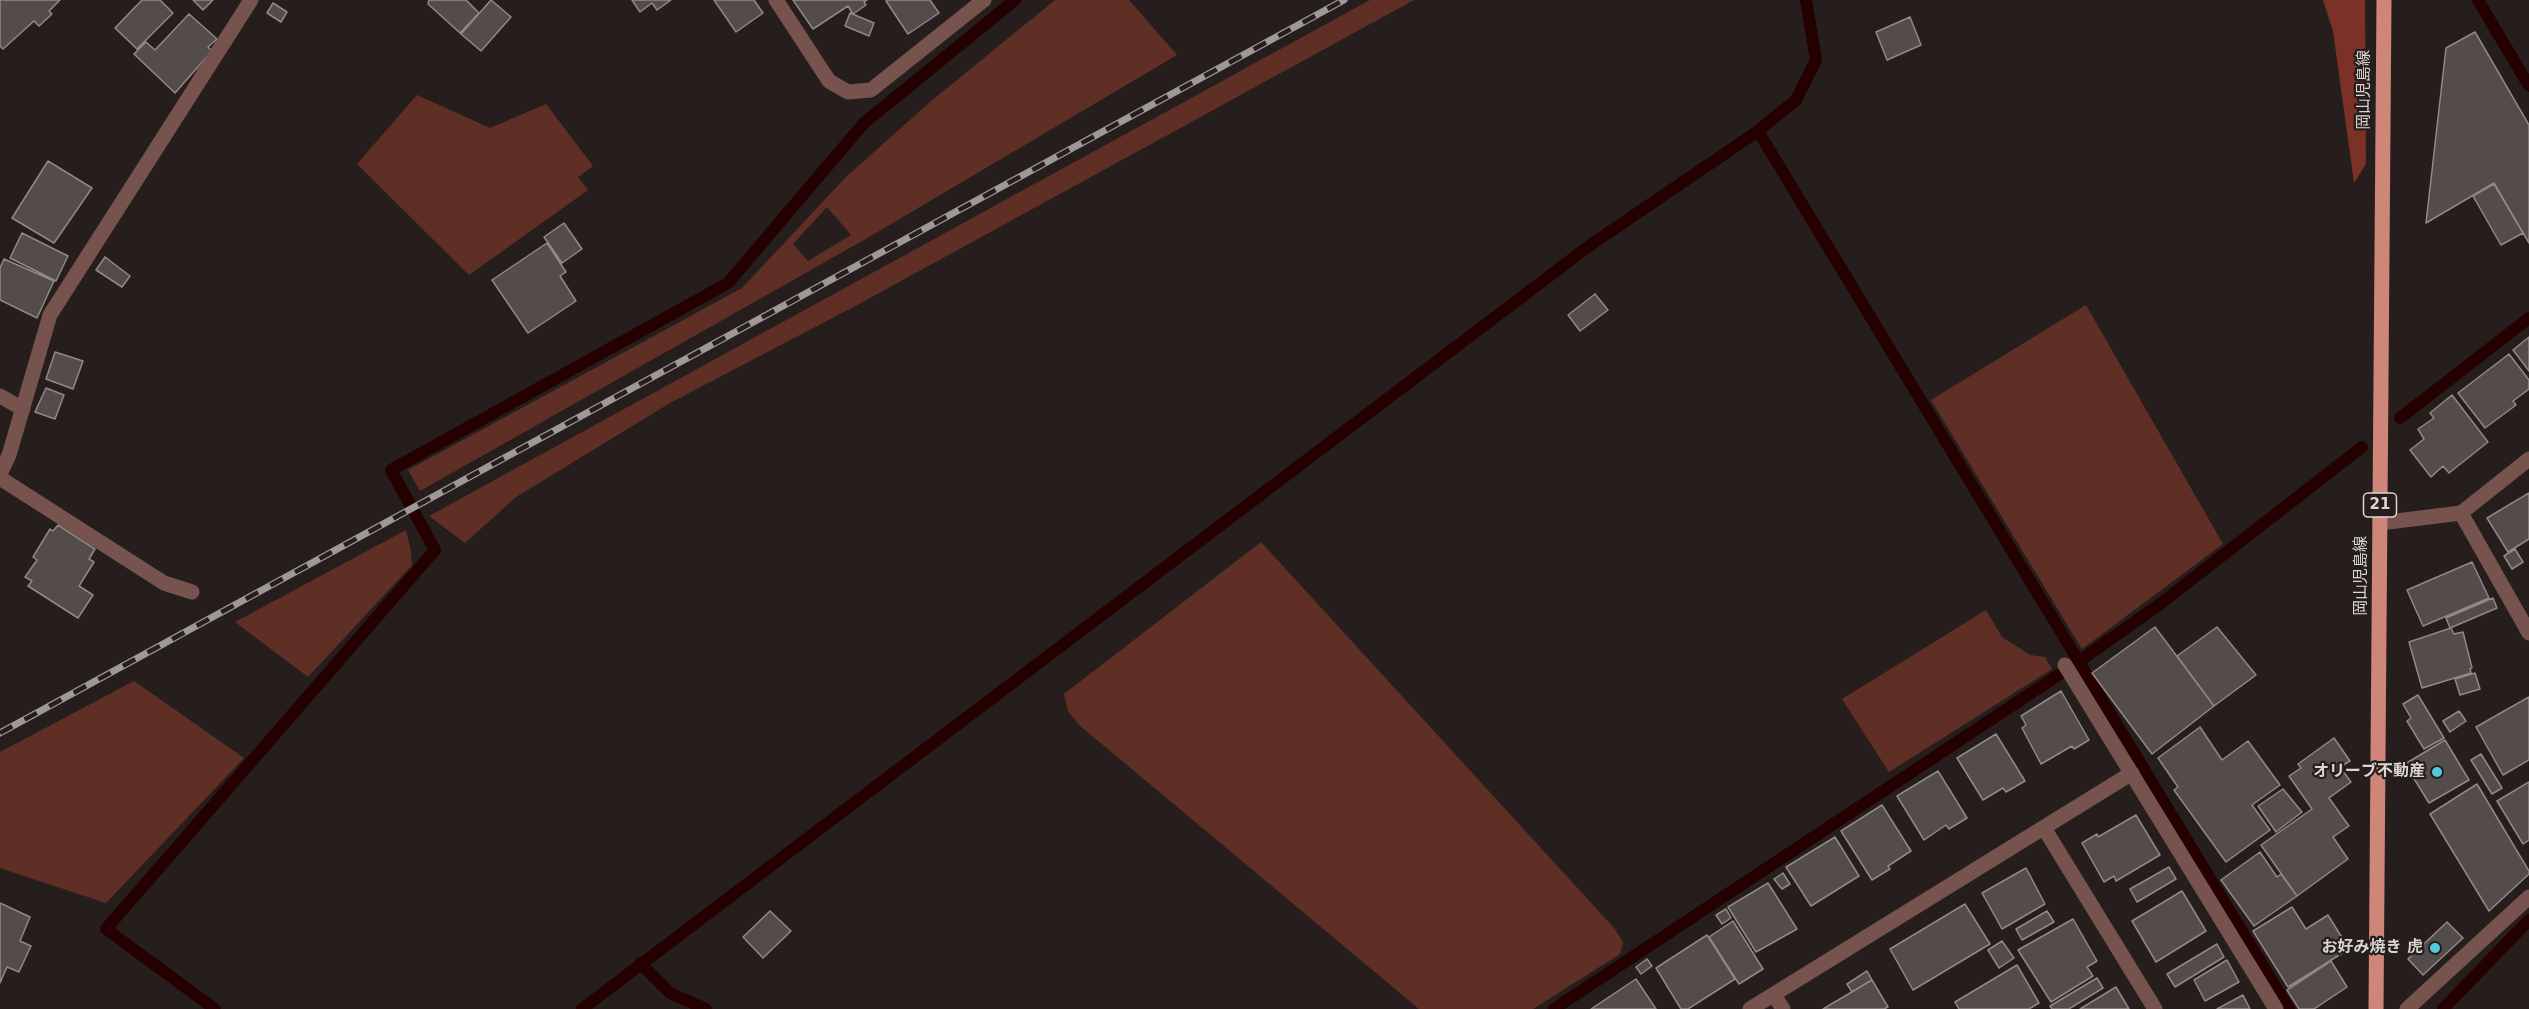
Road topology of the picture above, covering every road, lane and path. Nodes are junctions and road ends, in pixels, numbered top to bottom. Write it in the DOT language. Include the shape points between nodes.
graph roads {
  1 [pos="251,0"];
  2 [pos="776,0"];
  3 [pos="984,0"];
  4 [pos="2384,0"];
  5 [pos="0,396"];
  6 [pos="23,409"];
  7 [pos="2529,459"];
  8 [pos="0,476"];
  9 [pos="2461,513"];
  10 [pos="2380,523"];
  11 [pos="192,592"];
  12 [pos="2529,633"];
  13 [pos="2068,670"];
  14 [pos="2133,773"];
  15 [pos="2044,828"];
  16 [pos="2529,897"];
  17 [pos="1774,995"];
  18 [pos="1750,1009"];
  19 [pos="1783,1009"];
  20 [pos="2155,1009"];
  21 [pos="2276,1009"];
  22 [pos="2376,1009"];
  23 [pos="2407,1009"];
  1 -- 6 [label="street" via="50,315"];
  2 -- 3 [label="street" via="829,81 848,92 871,90"];
  4 -- 10 [label="main road, 岡山児島線 / 21"];
  5 -- 6 [label="street"];
  6 -- 8 [label="street"];
  7 -- 9 [label="street"];
  8 -- 11 [label="street" via="164,583"];
  9 -- 10 [label="street"];
  9 -- 12 [label="street"];
  10 -- 22 [label="main road, 岡山児島線 / 21"];
  13 -- 14 [label="street"];
  14 -- 15 [label="street"];
  14 -- 21 [label="street"];
  15 -- 17 [label="street"];
  15 -- 20 [label="street"];
  16 -- 23 [label="street"];
  17 -- 18 [label="street"];
  17 -- 19 [label="street"];
}
